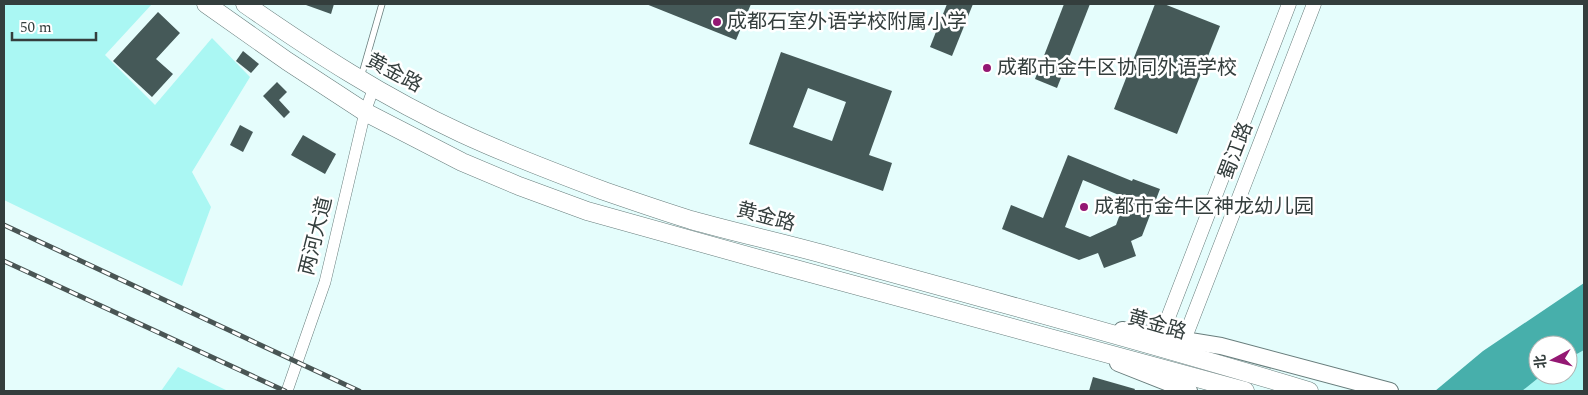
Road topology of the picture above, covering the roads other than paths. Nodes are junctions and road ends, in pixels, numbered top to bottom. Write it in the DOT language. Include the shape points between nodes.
graph roads {
  1 [pos="206,4"];
  2 [pos="245,4"];
  3 [pos="382,4"];
  4 [pos="1289,4"];
  5 [pos="1314,4"];
  6 [pos="367,83"];
  7 [pos="365,112"];
  8 [pos="1063,321"];
  9 [pos="1161,336"];
  10 [pos="1184,340"];
  11 [pos="1067,343"];
  12 [pos="287,391"];
  13 [pos="1188,391"];
  14 [pos="1245,391"];
  15 [pos="1309,391"];
  16 [pos="1390,391"];
  1 -- 7 [label="main road, 黄金路"];
  2 -- 6 [label="main road, 黄金路"];
  3 -- 6 [label="lane"];
  4 -- 9 [label="street, 蜀江路"];
  5 -- 10 [label="street, 蜀江路"];
  6 -- 7 [label="street, 两河大道"];
  6 -- 8 [label="main road, 黄金路" via="458,132 632,200 690,219"];
  7 -- 11 [label="main road, 黄金路" via="462,162 587,211"];
  7 -- 12 [label="street, 两河大道" via="325,282"];
  8 -- 9 [label="main road"];
  8 -- 15 [label="main road, 黄金路"];
  9 -- 10 [label="main road"];
  10 -- 16 [label="main road" via="1221,346"];
  11 -- 13 [label="main road"];
  11 -- 14 [label="main road, 黄金路"];
}
